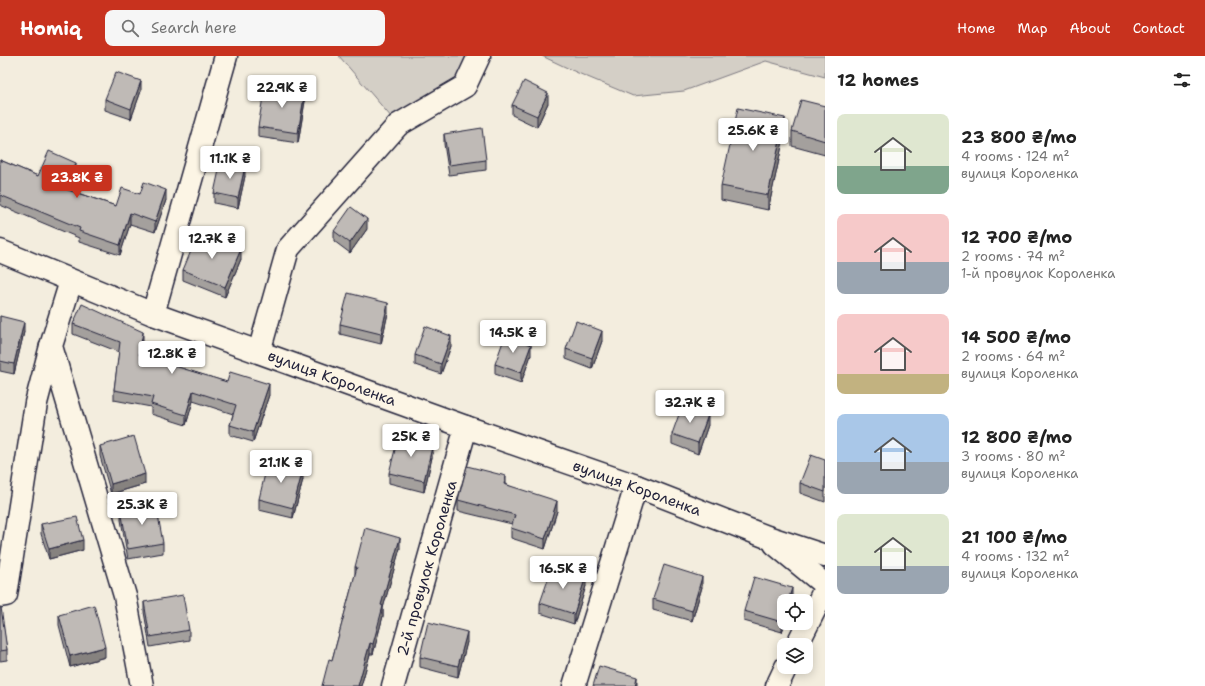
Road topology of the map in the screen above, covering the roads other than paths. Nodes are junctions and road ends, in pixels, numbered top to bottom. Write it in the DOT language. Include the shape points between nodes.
graph roads {
  1 [pos="226,56"];
  2 [pos="479,56"];
  3 [pos="0,251"];
  4 [pos="71,281"];
  5 [pos="153,314"];
  6 [pos="51,346"];
  7 [pos="259,352"];
  8 [pos="466,427"];
  9 [pos="636,486"];
  10 [pos="767,537"];
  11 [pos="825,556"];
  12 [pos="825,585"];
  13 [pos="825,589"];
  14 [pos="0,596"];
  15 [pos="800,638"];
  16 [pos="783,674"];
  17 [pos="142,686"];
  18 [pos="393,686"];
  19 [pos="574,686"];
  20 [pos="777,686"];
  1 -- 5 [label="street"];
  2 -- 7 [label="street" via="465,86 398,125 288,250"];
  3 -- 4 [label="street, вулиця Короленка"];
  4 -- 5 [label="street, вулиця Короленка"];
  4 -- 6 [label="street"];
  5 -- 7 [label="street, вулиця Короленка"];
  6 -- 14 [label="street" via="36,404 6,595"];
  6 -- 17 [label="street" via="125,596"];
  7 -- 8 [label="street, вулиця Короленка"];
  8 -- 9 [label="street, вулиця Короленка"];
  8 -- 18 [label="street, 2-й провулок Короленка"];
  9 -- 10 [label="street, вулиця Короленка"];
  9 -- 19 [label="street"];
  10 -- 11 [label="street, вулиця Короленка"];
  10 -- 12 [label="street"];
  13 -- 15 [label="street"];
  16 -- 20 [label="street"];
}
